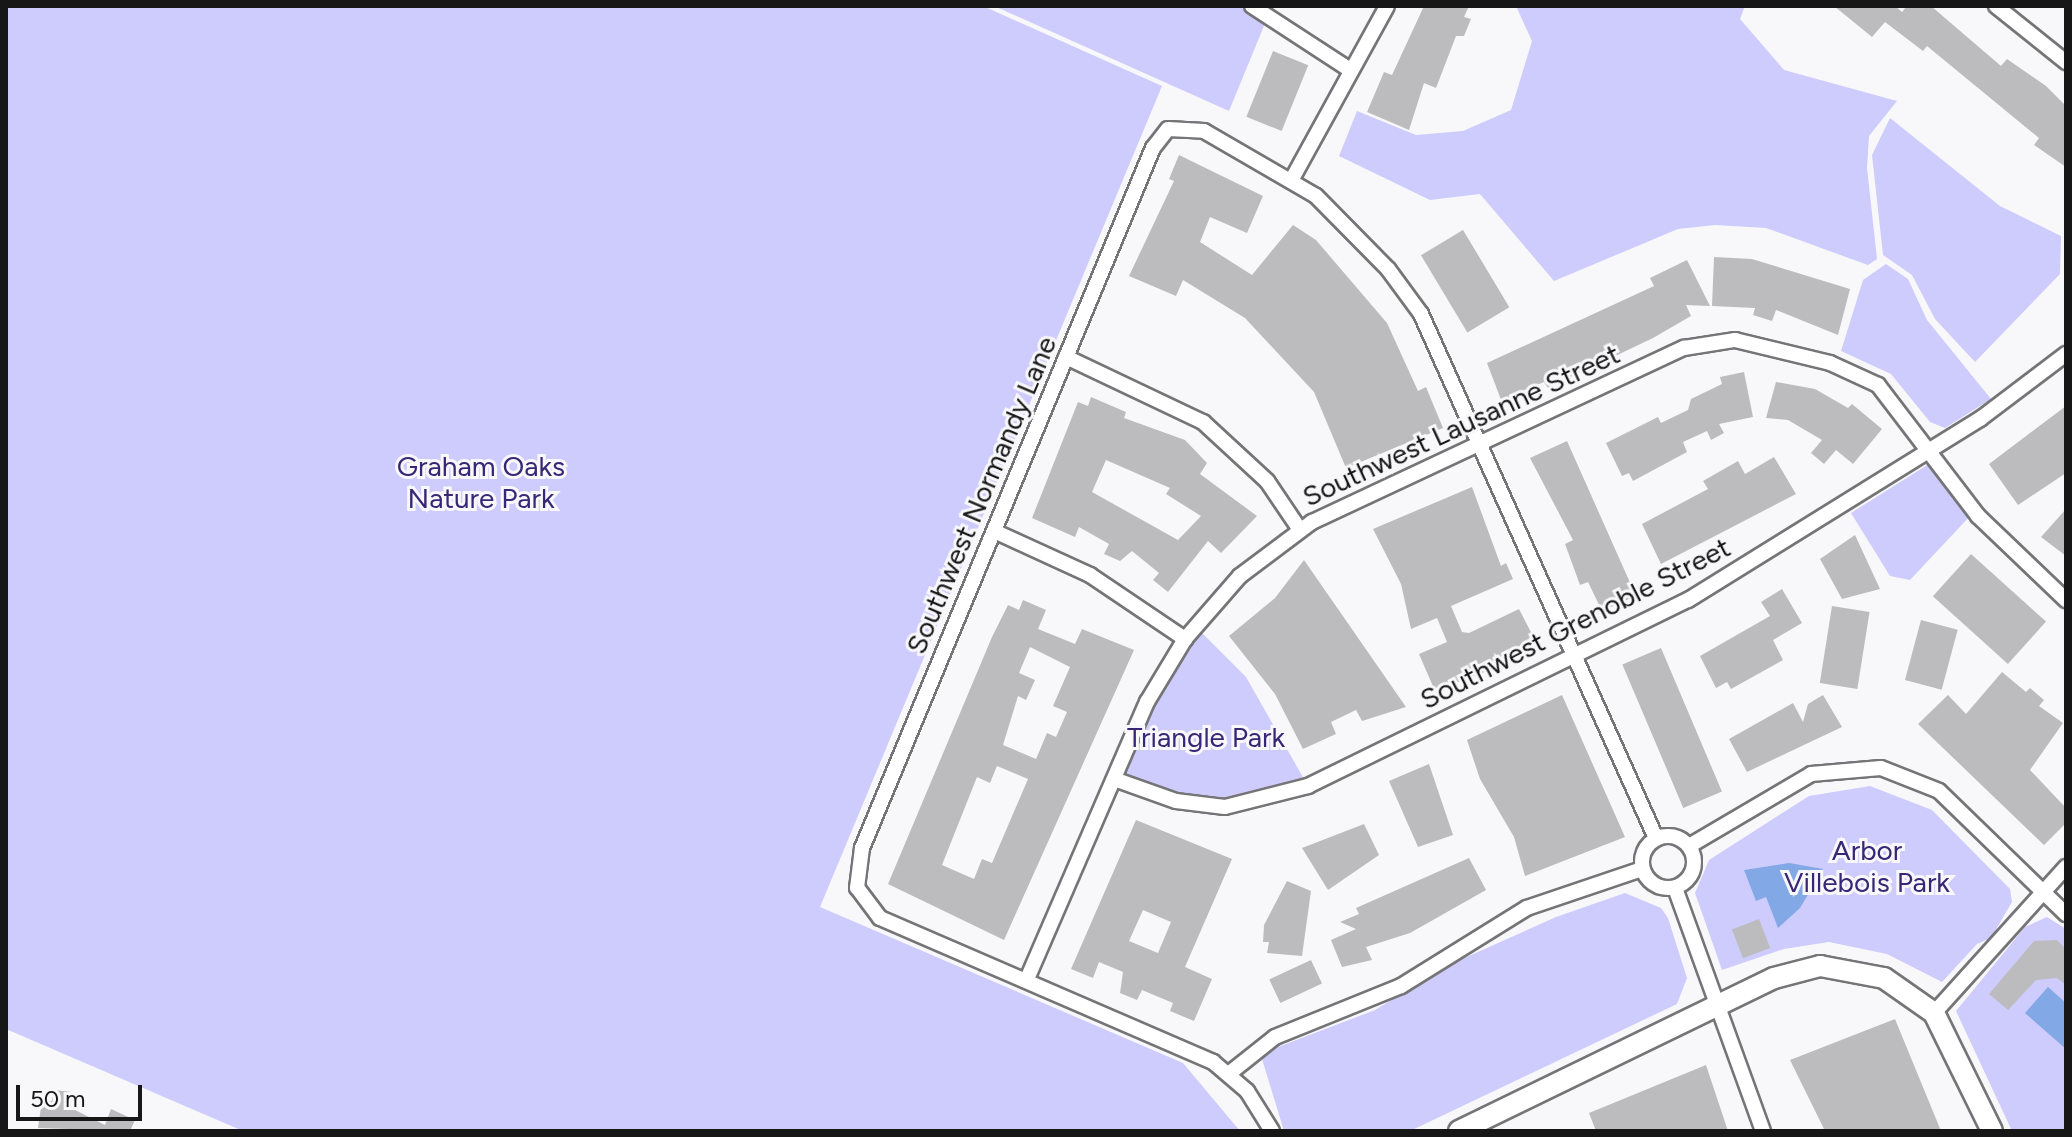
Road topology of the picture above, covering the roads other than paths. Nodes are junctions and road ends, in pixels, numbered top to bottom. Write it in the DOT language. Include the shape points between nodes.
graph roads {
  1 [pos="1252,6"];
  2 [pos="1387,6"];
  3 [pos="1996,6"];
  4 [pos="2066,62"];
  5 [pos="1350,70"];
  6 [pos="1292,179"];
  7 [pos="2066,354"];
  8 [pos="1066,357"];
  9 [pos="1484,444"];
  10 [pos="1929,450"];
  11 [pos="1300,530"];
  12 [pos="994,531"];
  13 [pos="2066,600"];
  14 [pos="1185,639"];
  15 [pos="1576,655"];
  16 [pos="1114,779"];
  17 [pos="1656,838"];
  18 [pos="1689,846"];
  19 [pos="2066,867"];
  20 [pos="1642,869"];
  21 [pos="1675,888"];
  22 [pos="2041,896"];
  23 [pos="2066,914"];
  24 [pos="1027,979"];
  25 [pos="1714,1008"];
  26 [pos="1934,1013"];
  27 [pos="1231,1072"];
  28 [pos="1471,1128"];
  29 [pos="1272,1131"];
  30 [pos="1763,1131"];
  31 [pos="1992,1131"];
  1 -- 5 [label="street"];
  2 -- 5 [label="street"];
  3 -- 4 [label="street"];
  5 -- 6 [label="street"];
  6 -- 8 [label="street, Southwest Normandy Lane" via="1204,131 1168,129 1153,148"];
  6 -- 9 [label="street" via="1352,229 1413,302"];
  7 -- 10 [label="street, Southwest Grenoble Street"];
  8 -- 11 [label="street" via="1203,422 1260,473"];
  8 -- 12 [label="street, Southwest Normandy Lane"];
  9 -- 10 [label="street, Southwest Lausanne Street" via="1684,348 1735,340 1855,371 1893,398"];
  9 -- 11 [label="street, Southwest Lausanne Street"];
  9 -- 15 [label="street"];
  10 -- 13 [label="street, Southwest Lausanne Street" via="1978,516"];
  10 -- 15 [label="street, Southwest Grenoble Street" via="1688,600"];
  11 -- 14 [label="street, Southwest Lausanne Street" via="1240,576"];
  12 -- 14 [label="street" via="1090,575"];
  12 -- 24 [label="street, Southwest Normandy Lane" via="862,848 857,888 880,918"];
  14 -- 16 [label="street, Southwest Lausanne Street" via="1147,702"];
  15 -- 16 [label="street, Southwest Grenoble Street" via="1308,786 1245,805 1176,801"];
  15 -- 17 [label="street"];
  16 -- 24 [label="street, Southwest Lausanne Street"];
  17 -- 18 [label="street" via="1672,836"];
  17 -- 20 [label="street" via="1644,850"];
  18 -- 21 [label="street" via="1692,874"];
  18 -- 22 [label="street" via="1811,774 1881,768 1920,780 1951,800"];
  19 -- 22 [label="street"];
  20 -- 21 [label="street" via="1652,884"];
  20 -- 27 [label="street" via="1527,908 1401,986 1275,1037"];
  21 -- 25 [label="street"];
  22 -- 23 [label="street"];
  22 -- 26 [label="street"];
  24 -- 27 [label="street"];
  25 -- 26 [label="street" via="1774,978 1820,966 1884,978"];
  25 -- 28 [label="street"];
  25 -- 30 [label="street"];
  26 -- 31 [label="street"];
  27 -- 29 [label="street"];
}
